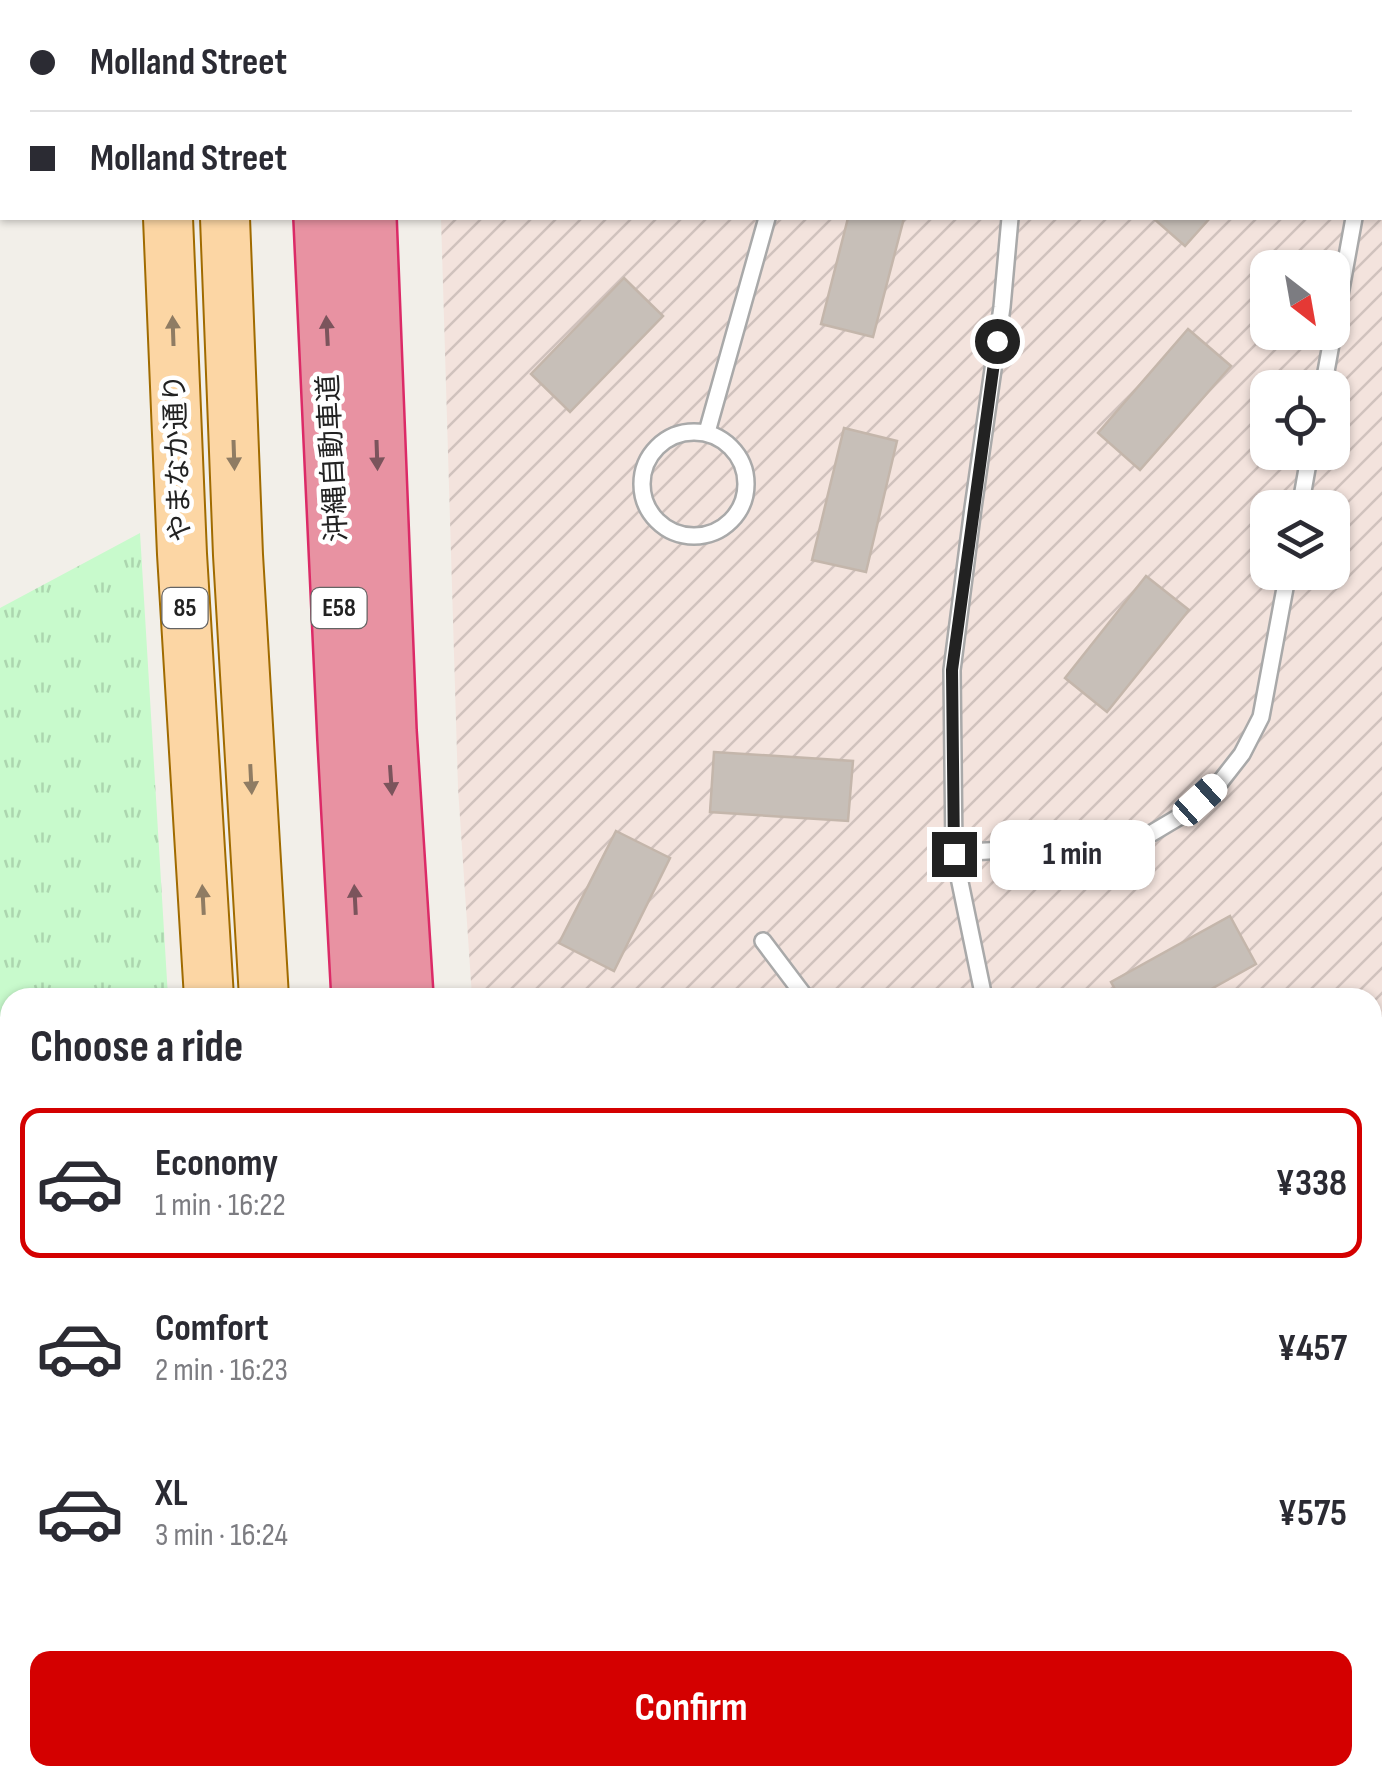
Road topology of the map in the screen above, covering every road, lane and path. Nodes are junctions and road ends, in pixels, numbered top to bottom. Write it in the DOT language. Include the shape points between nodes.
graph roads {
  1 [pos="168,220"];
  2 [pos="226,220"];
  3 [pos="322,220"];
  4 [pos="368,220"];
  5 [pos="766,220"];
  6 [pos="1010,220"];
  7 [pos="1354,220"];
  8 [pos="1325,370"];
  9 [pos="707,432"];
  10 [pos="1285,590"];
  11 [pos="954,854"];
  12 [pos="763,941"];
  13 [pos="208,988"];
  14 [pos="263,988"];
  15 [pos="359,988"];
  16 [pos="404,988"];
  17 [pos="798,988"];
  18 [pos="982,988"];
  13 -- 1 [label="main road, やまなか通り / 85, one-way"];
  2 -- 14 [label="main road, やまなか通り / 85, one-way"];
  15 -- 3 [label="highway, 沖縄自動車道 / E58, one-way"];
  4 -- 16 [label="highway, 沖縄自動車道 / E58, one-way"];
  5 -- 9 [label="lane"];
  6 -- 11 [label="lane" via="952,670"];
  7 -- 8 [label="lane"];
  9 -- 9 [label="lane" via="676,434 645,464 641,486 649,512 687,536 706,536 734,519 747,481 733,448"];
  10 -- 11 [label="lane" via="1262,718 1217,786 1184,814 1118,843"];
  11 -- 18 [label="lane"];
  12 -- 17 [label="lane"];
}
